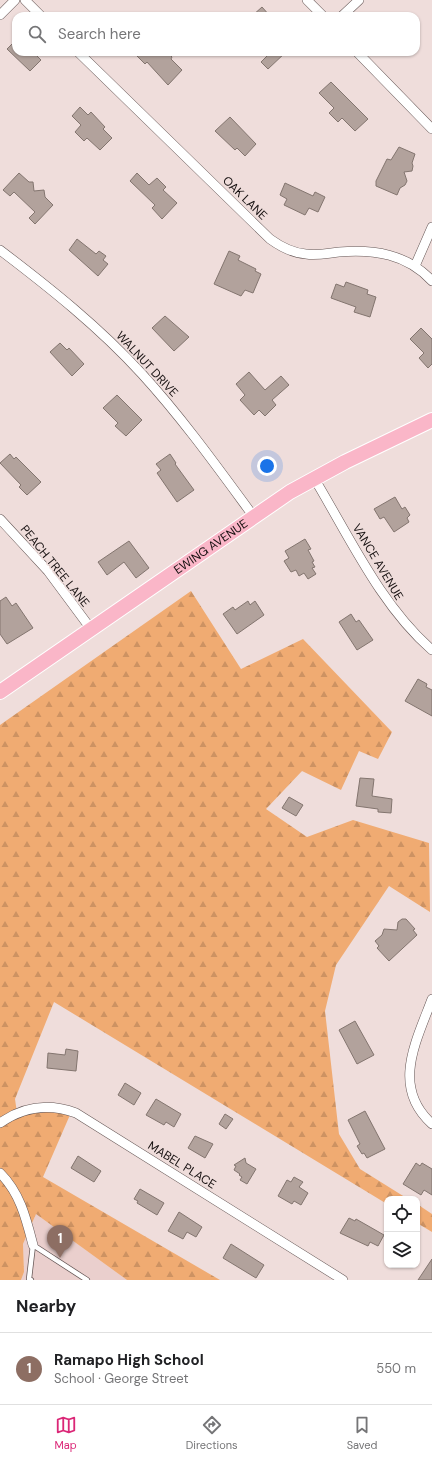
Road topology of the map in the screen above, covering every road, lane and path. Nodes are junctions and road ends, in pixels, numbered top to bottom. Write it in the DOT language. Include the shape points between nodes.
graph roads {
  1 [pos="15,0"];
  2 [pos="25,0"];
  3 [pos="308,0"];
  4 [pos="359,0"];
  5 [pos="38,12"];
  6 [pos="318,12"];
  7 [pos="346,12"];
  8 [pos="0,15"];
  9 [pos="82,56"];
  10 [pos="361,56"];
  11 [pos="432,129"];
  12 [pos="432,227"];
  13 [pos="0,250"];
  14 [pos="415,266"];
  15 [pos="432,281"];
  16 [pos="432,420"];
  17 [pos="314,478"];
  18 [pos="254,517"];
  19 [pos="0,519"];
  20 [pos="91,629"];
  21 [pos="432,650"];
  22 [pos="0,692"];
  23 [pos="432,999"];
  24 [pos="0,1122"];
  25 [pos="432,1124"];
  26 [pos="0,1173"];
  27 [pos="33,1245"];
  28 [pos="30,1280"];
  29 [pos="87,1280"];
  30 [pos="343,1280"];
  1 -- 8 [label="street"];
  2 -- 5 [label="street"];
  3 -- 6 [label="street"];
  4 -- 7 [label="street"];
  9 -- 14 [label="street, OAK LANE" via="281,247 311,255 362,250 377,252"];
  10 -- 11 [label="street"];
  12 -- 14 [label="street"];
  13 -- 18 [label="street, WALNUT DRIVE" via="58,294 141,373 196,438"];
  14 -- 15 [label="street, OAK LANE"];
  16 -- 17 [label="main road, EWING AVENUE"];
  17 -- 18 [label="main road, EWING AVENUE"];
  17 -- 21 [label="street, VANCE AVENUE" via="388,602 416,636"];
  18 -- 20 [label="main road, EWING AVENUE"];
  19 -- 20 [label="street, PEACH TREE LANE" via="48,571"];
  20 -- 22 [label="main road, EWING AVENUE"];
  23 -- 25 [label="street" via="411,1056 409,1070 413,1098 419,1110"];
  24 -- 30 [label="street, MABEL PLACE" via="15,1112 39,1108 52,1107 76,1113"];
  26 -- 27 [label="street" via="10,1182 21,1202"];
  27 -- 28 [label="lane"];
  27 -- 29 [label="lane"];
}
